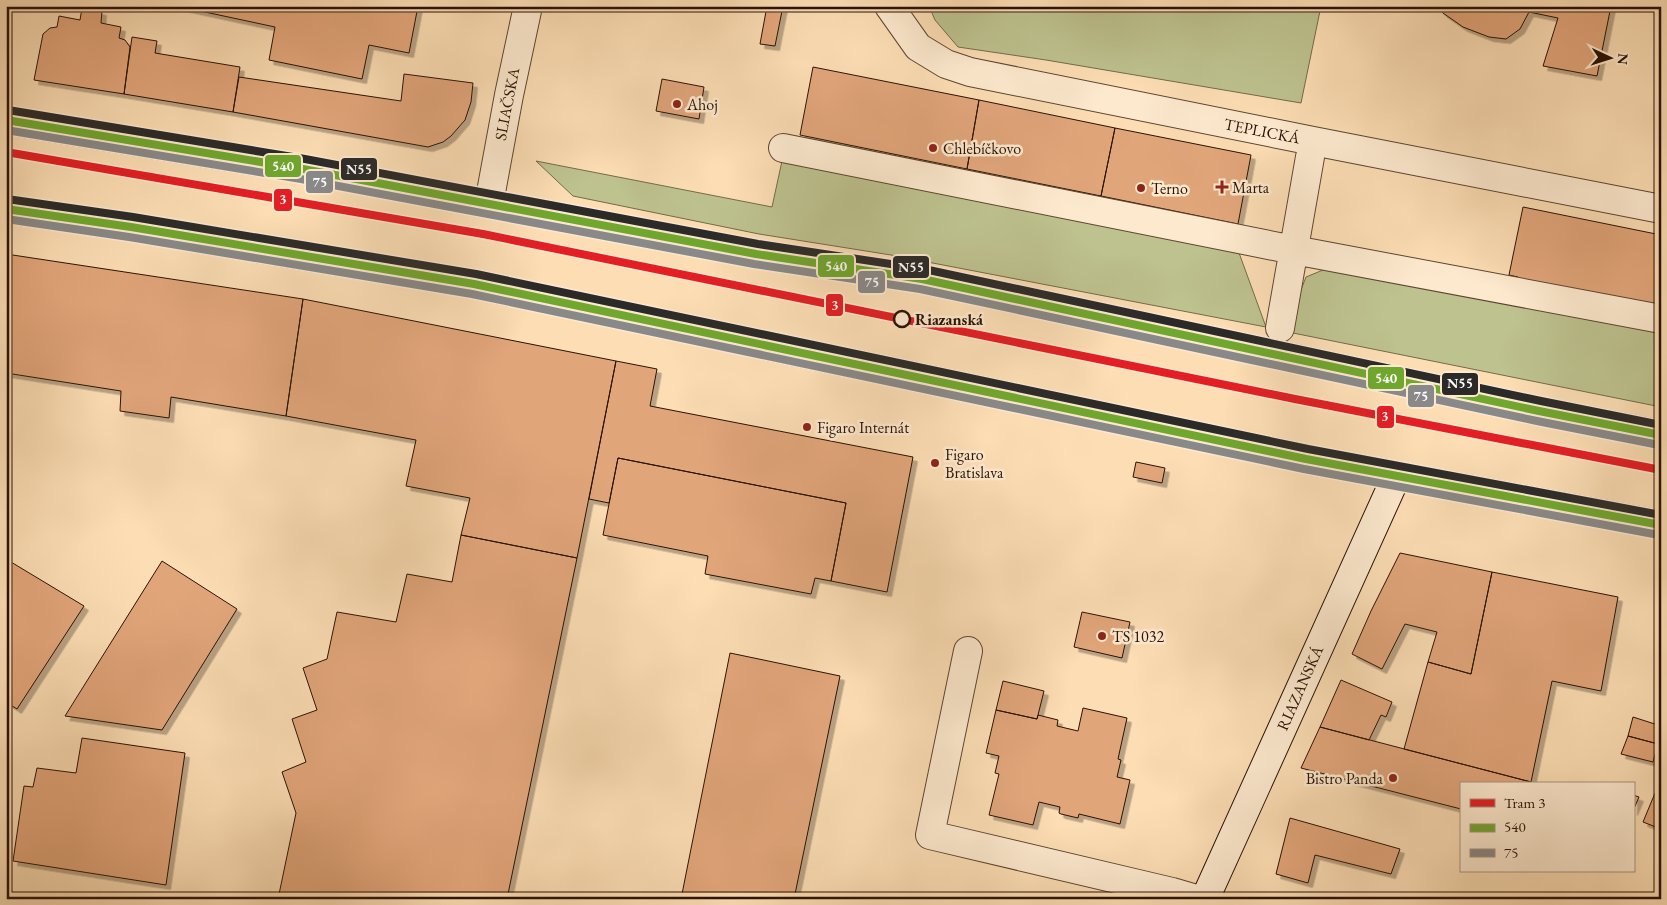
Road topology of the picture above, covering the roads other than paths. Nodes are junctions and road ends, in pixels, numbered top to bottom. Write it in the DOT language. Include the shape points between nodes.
graph roads {
  1 [pos="528,6"];
  2 [pos="889,6"];
  3 [pos="6,120"];
  4 [pos="783,148"];
  5 [pos="1310,157"];
  6 [pos="489,203"];
  7 [pos="6,209"];
  8 [pos="1661,209"];
  9 [pos="1294,250"];
  10 [pos="1661,319"];
  11 [pos="1280,328"];
  12 [pos="1661,435"];
  13 [pos="1396,477"];
  14 [pos="1661,525"];
  15 [pos="968,651"];
  16 [pos="1196,899"];
  17 [pos="1205,899"];
  1 -- 6 [label="main road, SLIAČSKA"];
  2 -- 8 [label="main road, TEPLICKÁ" via="918,47 946,64 970,72"];
  3 -- 6 [label="main road"];
  4 -- 9 [label="main road"];
  5 -- 9 [label="main road"];
  6 -- 12 [label="main road" via="756,254 922,279"];
  7 -- 13 [label="main road" via="474,284"];
  9 -- 10 [label="main road"];
  9 -- 11 [label="main road"];
  13 -- 14 [label="main road"];
  13 -- 17 [label="main road, RIAZANSKÁ"];
  15 -- 16 [label="main road" via="930,835"];
}
